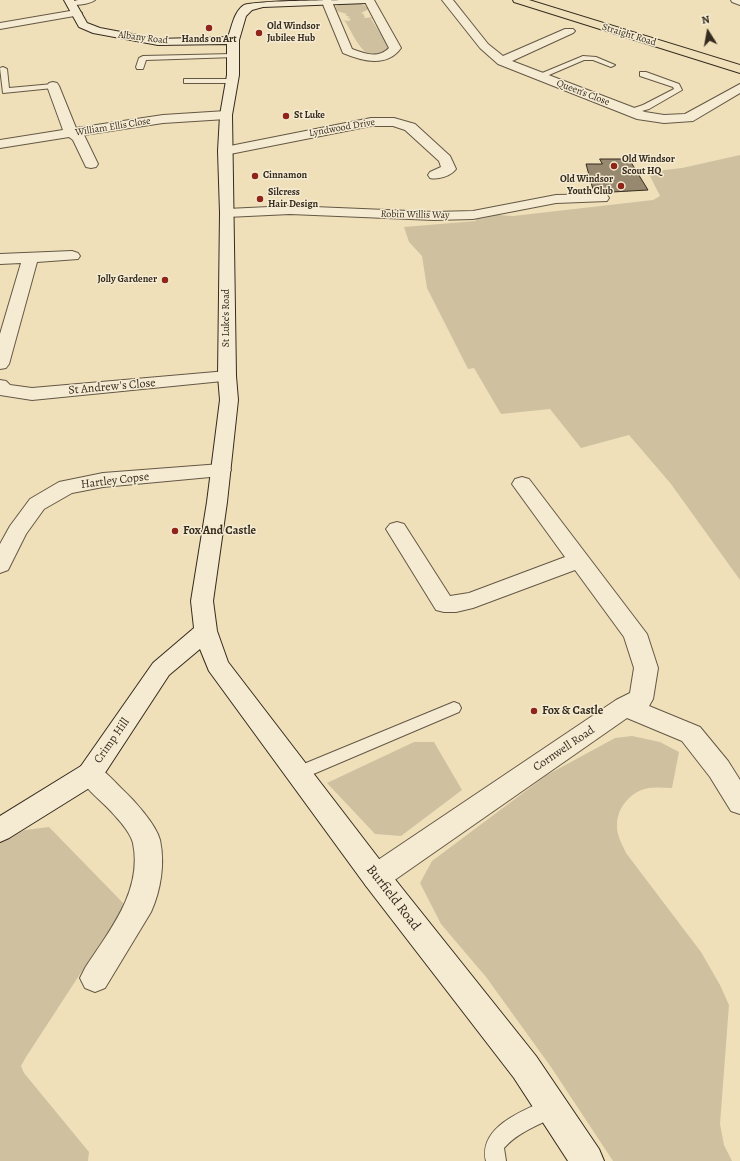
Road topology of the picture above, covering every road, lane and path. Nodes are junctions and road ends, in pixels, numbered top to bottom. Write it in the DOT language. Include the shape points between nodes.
graph roads {
  1 [pos="92,0"];
  2 [pos="368,0"];
  3 [pos="447,0"];
  4 [pos="518,0"];
  5 [pos="736,0"];
  6 [pos="70,1"];
  7 [pos="327,2"];
  8 [pos="740,2"];
  9 [pos="256,4"];
  10 [pos="76,13"];
  11 [pos="0,26"];
  12 [pos="569,31"];
  13 [pos="233,48"];
  14 [pos="502,61"];
  15 [pos="611,65"];
  16 [pos="140,67"];
  17 [pos="3,69"];
  18 [pos="740,69"];
  19 [pos="643,74"];
  20 [pos="539,76"];
  21 [pos="187,81"];
  22 [pos="232,81"];
  23 [pos="53,86"];
  24 [pos="740,88"];
  25 [pos="632,112"];
  26 [pos="226,115"];
  27 [pos="71,133"];
  28 [pos="0,144"];
  29 [pos="225,151"];
  30 [pos="91,164"];
  31 [pos="435,175"];
  32 [pos="602,198"];
  33 [pos="227,213"];
  34 [pos="72,256"];
  35 [pos="30,258"];
  36 [pos="0,259"];
  37 [pos="0,364"];
  38 [pos="227,376"];
  39 [pos="0,385"];
  40 [pos="221,470"];
  41 [pos="522,484"];
  42 [pos="397,529"];
  43 [pos="580,560"];
  44 [pos="0,565"];
  45 [pos="206,631"];
  46 [pos="625,707"];
  47 [pos="454,708"];
  48 [pos="299,773"];
  49 [pos="90,774"];
  50 [pos="740,803"];
  51 [pos="0,830"];
  52 [pos="376,877"];
  53 [pos="95,978"];
  54 [pos="552,1108"];
  55 [pos="496,1161"];
  56 [pos="587,1161"];
  1 -- 6 [label="lane"];
  2 -- 7 [label="street"];
  2 -- 7 [label="street" via="395,48 383,57 369,59 347,51"];
  3 -- 14 [label="street, Queen's Close" via="484,46"];
  4 -- 18 [label="main road, Straight Road"];
  5 -- 8 [label="street"];
  6 -- 10 [label="street, Albany Road"];
  7 -- 9 [label="street"];
  9 -- 13 [label="street, St Luke's Road" via="241,15"];
  10 -- 11 [label="street"];
  10 -- 13 [label="street, Albany Road" via="83,25 97,31 158,42 202,42"];
  12 -- 14 [label="street"];
  13 -- 16 [label="lane" via="142,58"];
  13 -- 22 [label="street, St Luke's Road"];
  14 -- 20 [label="street, Queen's Close"];
  15 -- 20 [label="lane" via="594,58 583,58"];
  17 -- 23 [label="lane" via="6,91"];
  19 -- 25 [label="lane" via="676,86 678,90"];
  20 -- 25 [label="street, Queen's Close"];
  21 -- 22 [label="lane"];
  22 -- 26 [label="street, St Luke's Road"];
  23 -- 27 [label="street"];
  24 -- 25 [label="street, Queen's Close" via="688,118 664,119"];
  26 -- 27 [label="street, William Ellis Close" via="163,119"];
  26 -- 29 [label="street, St Luke's Road"];
  27 -- 28 [label="street, William Ellis Close"];
  27 -- 30 [label="street" via="80,138"];
  29 -- 31 [label="street, Lyndwood Drive" via="371,122 394,122 410,126 445,159 449,169"];
  29 -- 33 [label="street, St Luke's Road"];
  32 -- 33 [label="street, Robin Willis Way" via="556,199 473,215 434,216 290,210"];
  33 -- 38 [label="street, St Luke's Road"];
  34 -- 35 [label="street"];
  35 -- 36 [label="street"];
  35 -- 37 [label="street"];
  38 -- 39 [label="street, St Andrew's Close" via="32,394 4,390"];
  38 -- 40 [label="street, St Luke's Road" via="229,400"];
  40 -- 44 [label="street, Hartley Copse" via="103,480 66,487 37,504 17,531"];
  40 -- 45 [label="street, St Luke's Road" via="202,601"];
  41 -- 43 [label="street, Cornwell Road"];
  42 -- 43 [label="street" via="444,604 473,600"];
  43 -- 46 [label="street, Cornwell Road" via="635,634 646,668 641,698"];
  45 -- 48 [label="street, Burfield Road" via="217,665"];
  45 -- 49 [label="street, Crimp Hill" via="161,668"];
  46 -- 50 [label="street" via="691,734 719,769"];
  46 -- 52 [label="street, Cornwell Road"];
  47 -- 48 [label="lane"];
  48 -- 52 [label="street, Burfield Road"];
  49 -- 51 [label="street, Crimp Hill"];
  49 -- 53 [label="street" via="126,809 146,839 148,873 141,903"];
  52 -- 54 [label="street, Burfield Road" via="525,1067"];
  54 -- 55 [label="lane" via="508,1132 498,1141 493,1152"];
  54 -- 56 [label="street, Burfield Road"];
}
